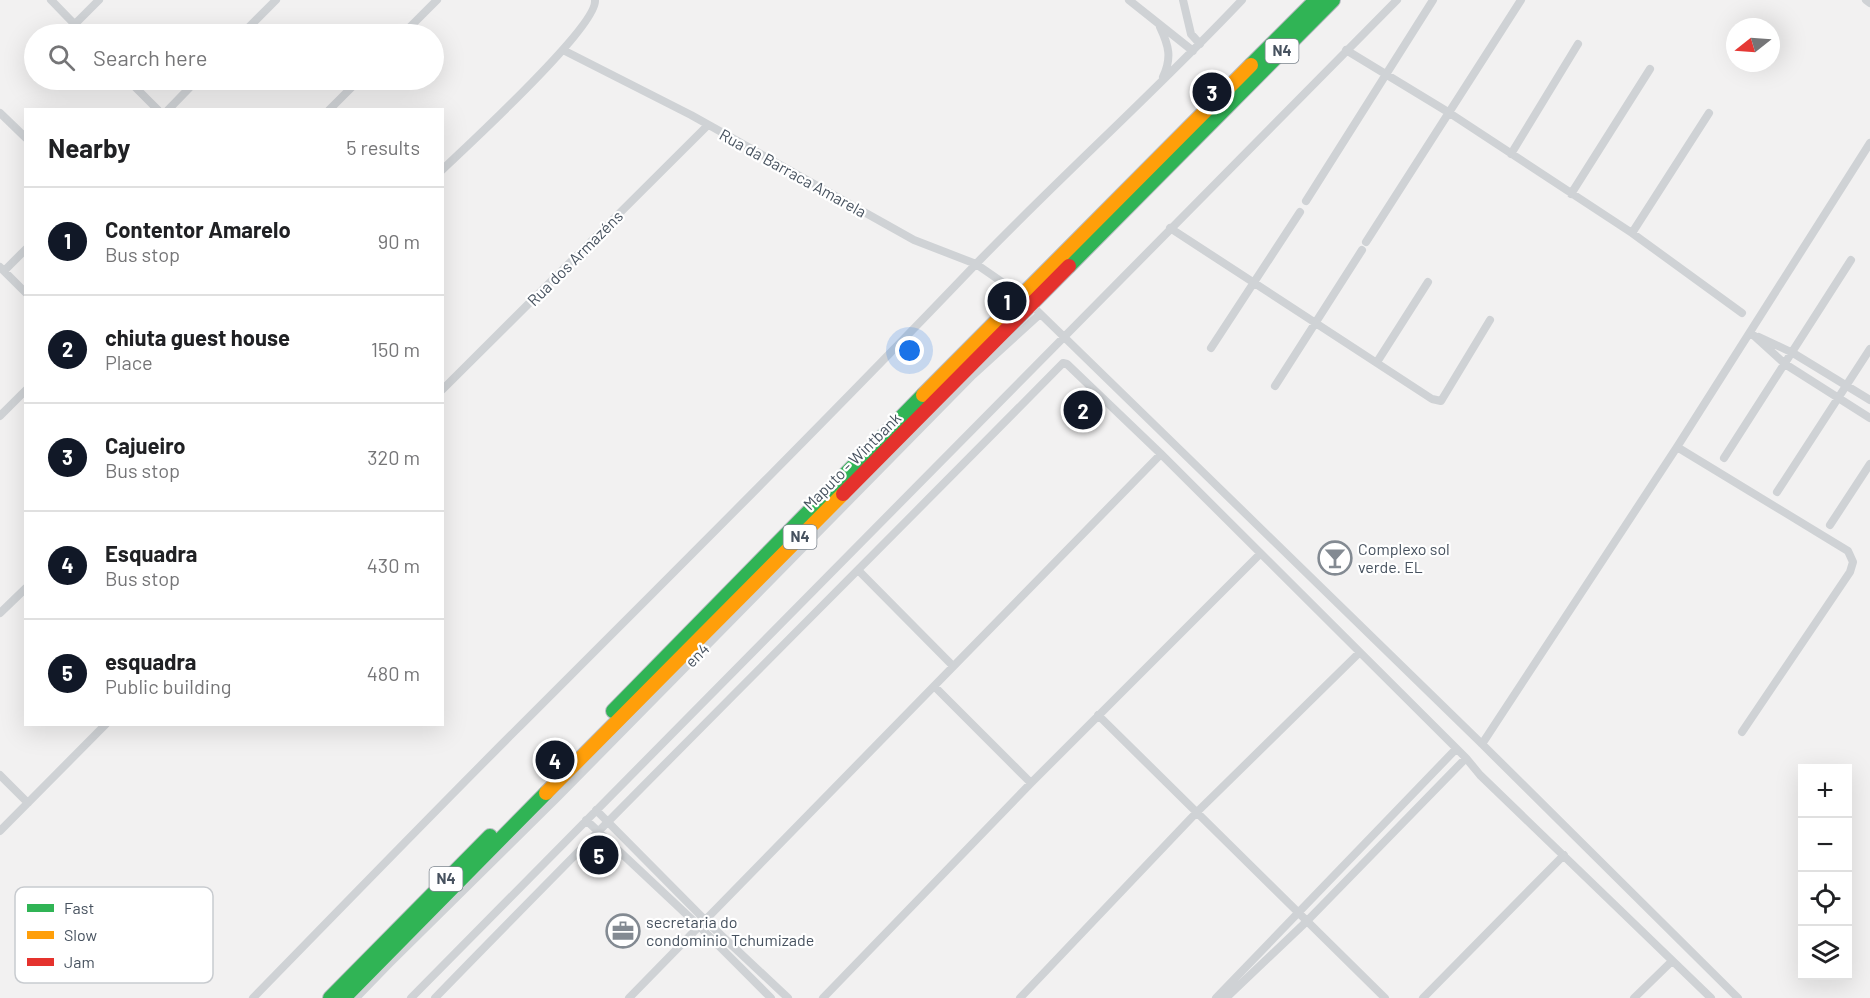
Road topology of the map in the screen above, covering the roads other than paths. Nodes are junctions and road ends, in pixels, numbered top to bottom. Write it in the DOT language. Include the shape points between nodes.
graph roads {
  1 [pos="51,0"];
  2 [pos="99,0"];
  3 [pos="276,0"];
  4 [pos="437,0"];
  5 [pos="595,0"];
  6 [pos="1129,0"];
  7 [pos="1183,0"];
  8 [pos="1242,0"];
  9 [pos="1316,0"];
  10 [pos="1333,0"];
  11 [pos="1397,0"];
  12 [pos="1433,0"];
  13 [pos="1521,0"];
  14 [pos="1866,0"];
  15 [pos="1870,3"];
  16 [pos="73,24"];
  17 [pos="75,24"];
  18 [pos="252,24"];
  19 [pos="414,24"];
  20 [pos="1160,26"];
  21 [pos="1200,44"];
  22 [pos="1578,44"];
  23 [pos="563,50"];
  24 [pos="1346,50"];
  25 [pos="1193,51"];
  26 [pos="1650,69"];
  27 [pos="1386,74"];
  28 [pos="1162,82"];
  29 [pos="138,90"];
  30 [pos="187,90"];
  31 [pos="349,90"];
  32 [pos="156,108"];
  33 [pos="170,108"];
  34 [pos="331,108"];
  35 [pos="1448,112"];
  36 [pos="0,113"];
  37 [pos="1709,113"];
  38 [pos="708,125"];
  39 [pos="24,136"];
  40 [pos="1870,143"];
  41 [pos="1511,154"];
  42 [pos="444,168"];
  43 [pos="1571,194"];
  44 [pos="1306,201"];
  45 [pos="1300,212"];
  46 [pos="1170,228"];
  47 [pos="1632,233"];
  48 [pos="1366,242"];
  49 [pos="1362,250"];
  50 [pos="24,251"];
  51 [pos="1851,260"];
  52 [pos="976,264"];
  53 [pos="2,269"];
  54 [pos="1428,282"];
  55 [pos="1254,284"];
  56 [pos="24,291"];
  57 [pos="1031,305"];
  58 [pos="1742,313"];
  59 [pos="1490,320"];
  60 [pos="1315,322"];
  61 [pos="1750,332"];
  62 [pos="1063,336"];
  63 [pos="1211,348"];
  64 [pos="1870,349"];
  65 [pos="1793,353"];
  66 [pos="1377,362"];
  67 [pos="1785,364"];
  68 [pos="1848,385"];
  69 [pos="1275,386"];
  70 [pos="444,388"];
  71 [pos="24,392"];
  72 [pos="1839,398"];
  73 [pos="1870,400"];
  74 [pos="0,416"];
  75 [pos="1870,418"];
  76 [pos="1677,447"];
  77 [pos="1161,454"];
  78 [pos="1724,458"];
  79 [pos="1870,464"];
  80 [pos="1777,492"];
  81 [pos="1830,525"];
  82 [pos="1260,554"];
  83 [pos="858,570"];
  84 [pos="24,590"];
  85 [pos="0,613"];
  86 [pos="1359,653"];
  87 [pos="953,666"];
  88 [pos="933,686"];
  89 [pos="1098,715"];
  90 [pos="104,726"];
  91 [pos="1742,732"];
  92 [pos="1482,744"];
  93 [pos="1456,749"];
  94 [pos="1466,758"];
  95 [pos="0,776"];
  96 [pos="1031,783"];
  97 [pos="28,804"];
  98 [pos="596,810"];
  99 [pos="1196,813"];
  100 [pos="586,820"];
  101 [pos="607,822"];
  102 [pos="0,831"];
  103 [pos="597,831"];
  104 [pos="1564,855"];
  105 [pos="1299,912"];
  106 [pos="706,921"];
  107 [pos="1307,921"];
  108 [pos="700,927"];
  109 [pos="1672,961"];
  110 [pos="253,998"];
  111 [pos="330,998"];
  112 [pos="344,998"];
  113 [pos="357,998"];
  114 [pos="411,998"];
  115 [pos="435,998"];
  116 [pos="630,998"];
  117 [pos="771,998"];
  118 [pos="788,998"];
  119 [pos="822,998"];
  120 [pos="1020,998"];
  121 [pos="1216,998"];
  122 [pos="1226,998"];
  123 [pos="1385,998"];
  124 [pos="1422,998"];
  125 [pos="1634,998"];
  126 [pos="1711,998"];
  127 [pos="1738,998"];
  1 -- 16 [label="street"];
  2 -- 17 [label="street"];
  3 -- 18 [label="street"];
  4 -- 19 [label="street"];
  5 -- 23 [label="street" via="593,11"];
  6 -- 20 [label="street"];
  7 -- 21 [label="street" via="1191,34"];
  8 -- 21 [label="street"];
  9 -- 57 [label="highway, Maputo - Wintbank / N4"];
  10 -- 57 [label="highway, Maputo - Wintbank / N4"];
  11 -- 24 [label="street"];
  12 -- 27 [label="street"];
  13 -- 35 [label="street"];
  14 -- 15 [label="street"];
  20 -- 25 [label="street"];
  20 -- 28 [label="street" via="1170,62"];
  21 -- 25 [label="street"];
  22 -- 41 [label="street"];
  23 -- 38 [label="street, Rua da Barraca Amarela"];
  23 -- 42 [label="street"];
  24 -- 27 [label="street"];
  24 -- 46 [label="street"];
  25 -- 28 [label="street"];
  26 -- 43 [label="street"];
  27 -- 35 [label="street"];
  27 -- 44 [label="street"];
  28 -- 52 [label="street"];
  29 -- 32 [label="street"];
  30 -- 33 [label="street"];
  31 -- 34 [label="street"];
  35 -- 41 [label="street"];
  35 -- 48 [label="street"];
  36 -- 39 [label="street"];
  37 -- 47 [label="street"];
  38 -- 52 [label="street, Rua da Barraca Amarela" via="914,240"];
  38 -- 70 [label="street, Rua dos Armazéns"];
  40 -- 61 [label="street"];
  41 -- 43 [label="street"];
  43 -- 47 [label="street"];
  45 -- 55 [label="street"];
  46 -- 55 [label="street"];
  46 -- 62 [label="street"];
  47 -- 58 [label="street"];
  49 -- 60 [label="street"];
  50 -- 53 [label="street"];
  51 -- 65 [label="street"];
  52 -- 57 [label="street, Rua da Barraca Amarela"];
  52 -- 110 [label="street"];
  53 -- 56 [label="street"];
  54 -- 66 [label="street"];
  55 -- 60 [label="street"];
  55 -- 63 [label="street"];
  57 -- 62 [label="street, Rua da Barraca Amarela"];
  57 -- 111 [label="highway, Maputo - Wintbank / N4"];
  57 -- 112 [label="highway, Maputo - Wintbank / N4"];
  57 -- 113 [label="street, en4" via="965,383"];
  59 -- 66 [label="street" via="1441,401"];
  60 -- 66 [label="street"];
  60 -- 69 [label="street"];
  61 -- 65 [label="street"];
  61 -- 67 [label="street"];
  61 -- 76 [label="street"];
  62 -- 92 [label="street, Rua da Barraca Amarela"];
  62 -- 98 [label="street"];
  64 -- 68 [label="street"];
  65 -- 67 [label="street"];
  65 -- 68 [label="street"];
  67 -- 72 [label="street"];
  67 -- 78 [label="street"];
  68 -- 72 [label="street"];
  68 -- 73 [label="street"];
  71 -- 74 [label="street"];
  72 -- 75 [label="street"];
  72 -- 80 [label="street"];
  76 -- 91 [label="street" via="1848,551 1853,562"];
  76 -- 92 [label="street"];
  77 -- 82 [label="street"];
  77 -- 83 [label="street" via="1063,363"];
  77 -- 87 [label="street"];
  79 -- 81 [label="street"];
  82 -- 86 [label="street"];
  82 -- 89 [label="street"];
  83 -- 87 [label="street"];
  83 -- 101 [label="street"];
  84 -- 85 [label="street"];
  86 -- 93 [label="street"];
  86 -- 99 [label="street"];
  87 -- 88 [label="street"];
  88 -- 96 [label="street"];
  88 -- 106 [label="street"];
  89 -- 96 [label="street"];
  89 -- 99 [label="street"];
  90 -- 97 [label="street"];
  92 -- 127 [label="street, Rua da Barraca Amarela"];
  93 -- 94 [label="street"];
  93 -- 105 [label="street"];
  94 -- 104 [label="street"];
  94 -- 107 [label="street"];
  95 -- 97 [label="street"];
  96 -- 119 [label="street"];
  97 -- 102 [label="street"];
  98 -- 100 [label="street"];
  98 -- 101 [label="street"];
  99 -- 105 [label="street"];
  99 -- 120 [label="street"];
  100 -- 103 [label="street"];
  100 -- 114 [label="street"];
  101 -- 103 [label="street"];
  101 -- 106 [label="street"];
  103 -- 108 [label="street"];
  103 -- 115 [label="street"];
  104 -- 109 [label="street"];
  104 -- 124 [label="street"];
  105 -- 107 [label="street"];
  105 -- 121 [label="street"];
  106 -- 108 [label="street"];
  106 -- 118 [label="street"];
  107 -- 122 [label="street"];
  107 -- 123 [label="street"];
  108 -- 116 [label="street"];
  108 -- 117 [label="street"];
  109 -- 125 [label="street"];
  109 -- 126 [label="street"];
}
